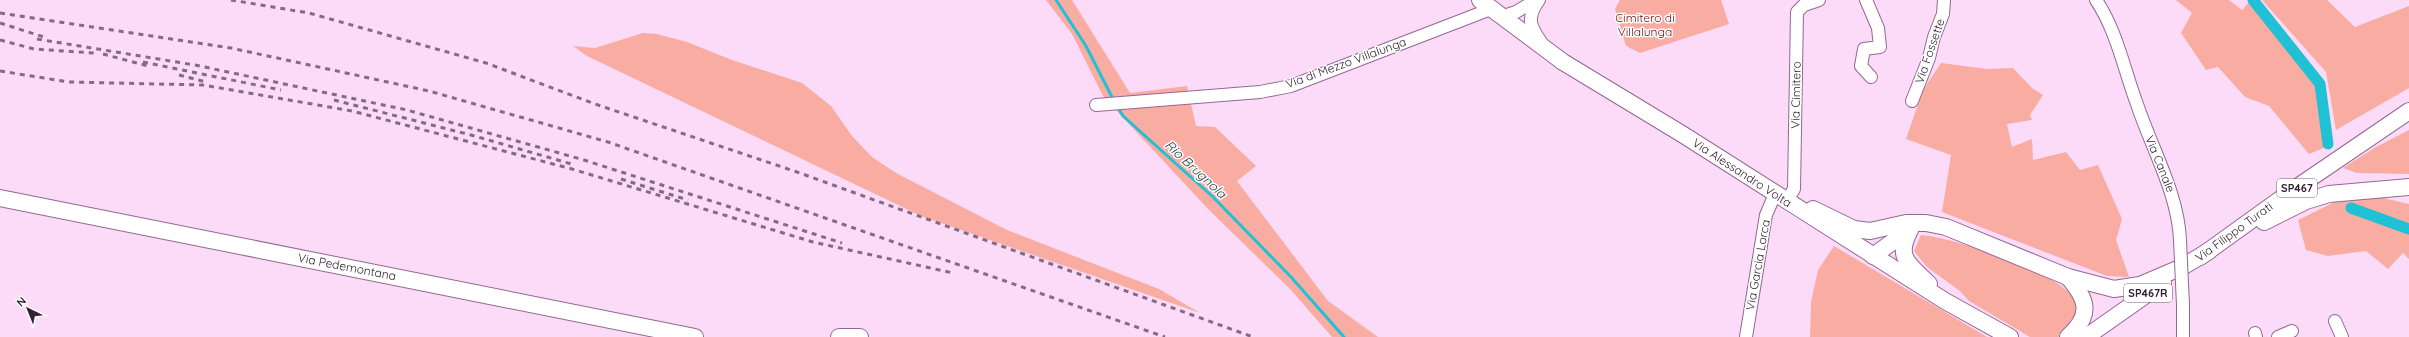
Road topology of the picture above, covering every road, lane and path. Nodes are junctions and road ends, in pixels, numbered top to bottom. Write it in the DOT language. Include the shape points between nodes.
graph roads {
  1 [pos="1519,0"];
  2 [pos="1537,0"];
  3 [pos="1819,0"];
  4 [pos="1866,0"];
  5 [pos="1944,0"];
  6 [pos="2096,0"];
  7 [pos="1490,8"];
  8 [pos="1563,62"];
  9 [pos="1871,77"];
  10 [pos="1912,101"];
  11 [pos="1096,105"];
  12 [pos="2409,112"];
  13 [pos="2409,120"];
  14 [pos="2384,129"];
  15 [pos="2409,187"];
  16 [pos="2388,189"];
  17 [pos="2409,194"];
  18 [pos="0,198"];
  19 [pos="1781,198"];
  20 [pos="1903,228"];
  21 [pos="2210,250"];
  22 [pos="1873,256"];
  23 [pos="2068,277"];
  24 [pos="1945,301"];
  25 [pos="2335,321"];
  26 [pos="2292,332"];
  27 [pos="695,337"];
  28 [pos="839,337"];
  29 [pos="860,337"];
  30 [pos="1746,337"];
  31 [pos="2010,337"];
  32 [pos="2068,337"];
  33 [pos="2086,337"];
  34 [pos="2183,337"];
  35 [pos="2278,337"];
  36 [pos="2342,337"];
  1 -- 7 [label="street"];
  2 -- 7 [label="street, Via di Mezzo Villalunga" via="1516,12"];
  2 -- 8 [label="street" via="1530,16 1531,28 1541,43"];
  3 -- 19 [label="street, Via Cimitero" via="1804,5 1797,12 1794,189"];
  4 -- 9 [label="street" via="1878,28 1880,47 1864,49 1861,66"];
  5 -- 10 [label="street, Via Fossette" via="1943,14"];
  6 -- 34 [label="street, Via Canale, bridge" via="2113,37 2179,219"];
  7 -- 8 [label="main road, Via Alessandro Volta"];
  7 -- 11 [label="street, Via di Mezzo Villalunga" via="1291,86 1260,92"];
  8 -- 19 [label="main road, Via Alessandro Volta" via="1679,132"];
  12 -- 14 [label="main road, SP467"];
  13 -- 14 [label="main road"];
  14 -- 21 [label="main road, Via Filippo Turati / SP467"];
  15 -- 16 [label="main road"];
  16 -- 17 [label="main road"];
  16 -- 21 [label="main road" via="2329,194 2306,201"];
  18 -- 27 [label="main road, Via Pedemontana"];
  19 -- 20 [label="main road" via="1823,212 1854,229 1870,231"];
  19 -- 22 [label="main road, Via Alessandro Volta"];
  19 -- 30 [label="street, Via Garcia Lorca" via="1766,215"];
  20 -- 22 [label="main road"];
  20 -- 23 [label="main road" via="1926,223 1959,231"];
  20 -- 24 [label="main road" via="1904,257"];
  21 -- 23 [label="main road" via="2182,267 2132,288 2104,288"];
  21 -- 33 [label="main road, Via Filippo Turati / SP467R"];
  22 -- 24 [label="main road, Via Alessandro Volta"];
  23 -- 32 [label="main road" via="2083,296 2085,308 2080,324"];
  24 -- 31 [label="main road, Via Alessandro Volta"];
  25 -- 36 [label="street"];
  26 -- 35 [label="street"];
  28 -- 29 [label="main road"];
}
